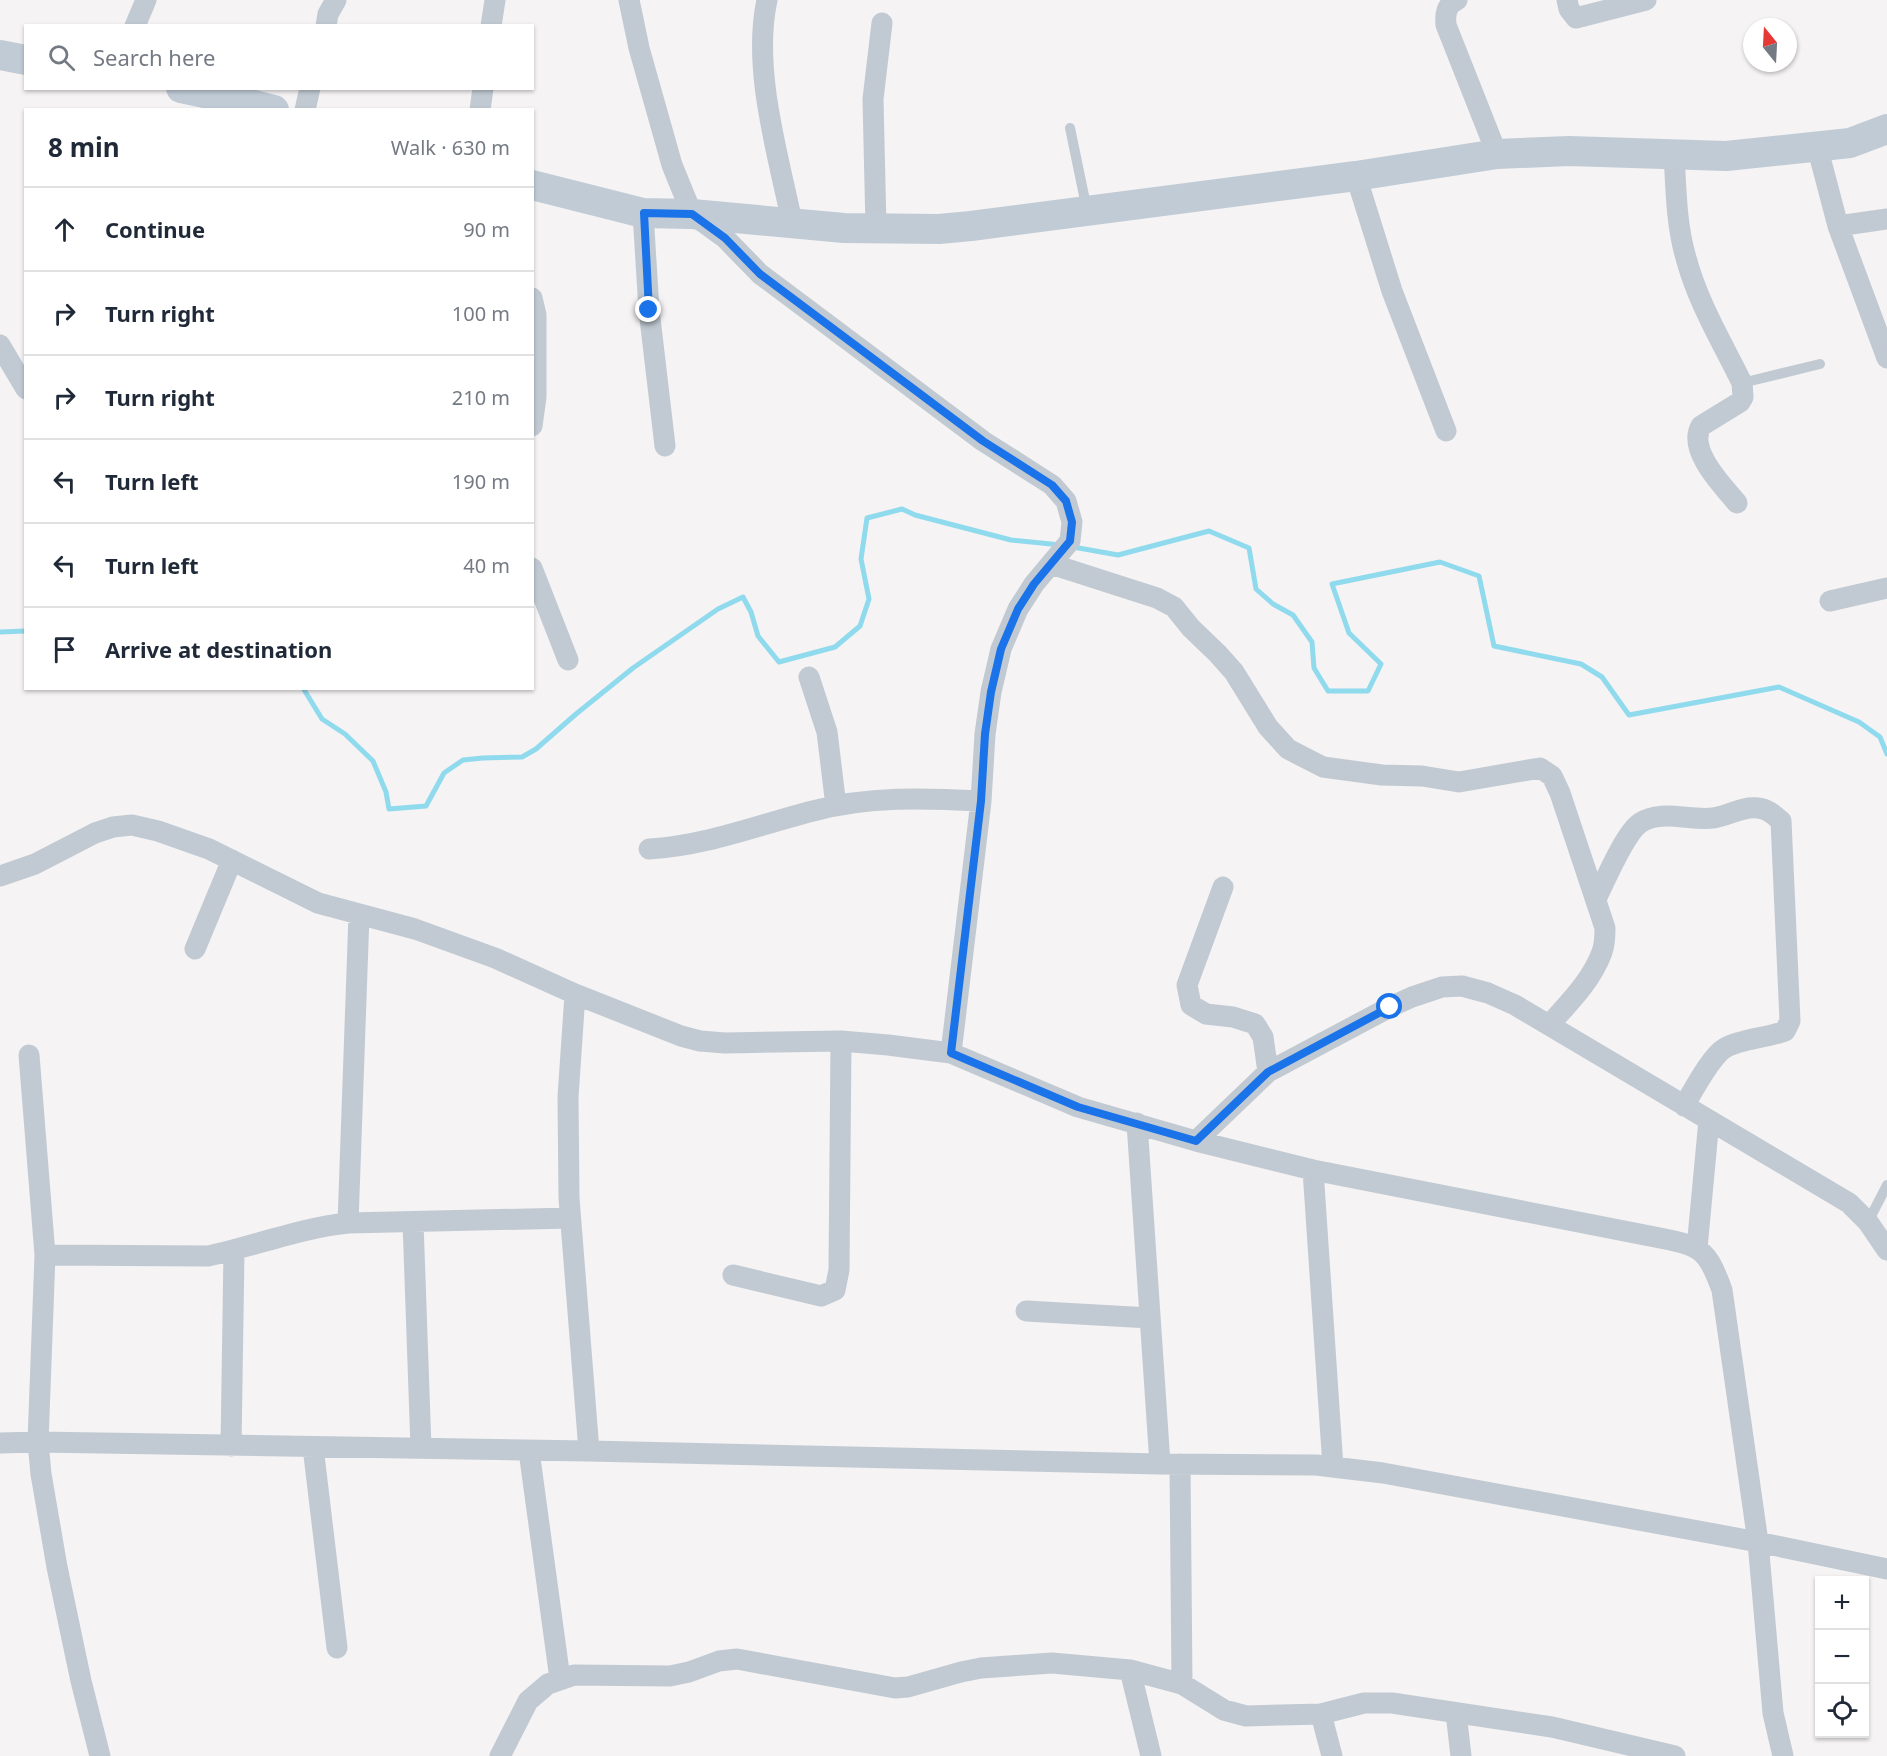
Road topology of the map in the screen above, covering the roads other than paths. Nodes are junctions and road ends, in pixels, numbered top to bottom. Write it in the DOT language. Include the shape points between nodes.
graph roads {
  1 [pos="146,0"];
  2 [pos="336,0"];
  3 [pos="495,0"];
  4 [pos="629,0"];
  5 [pos="767,0"];
  6 [pos="1457,0"];
  7 [pos="1567,0"];
  8 [pos="1646,0"];
  9 [pos="882,23"];
  10 [pos="136,24"];
  11 [pos="326,24"];
  12 [pos="491,24"];
  13 [pos="0,55"];
  14 [pos="24,60"];
  15 [pos="186,90"];
  16 [pos="310,90"];
  17 [pos="483,90"];
  18 [pos="218,103"];
  19 [pos="258,108"];
  20 [pos="305,108"];
  21 [pos="480,108"];
  22 [pos="1070,128"];
  23 [pos="1887,129"];
  24 [pos="1817,146"];
  25 [pos="1674,153"];
  26 [pos="1497,154"];
  27 [pos="1356,176"];
  28 [pos="534,186"];
  29 [pos="1088,211"];
  30 [pos="644,213"];
  31 [pos="692,214"];
  32 [pos="1887,219"];
  33 [pos="792,222"];
  34 [pos="1838,226"];
  35 [pos="876,228"];
  36 [pos="534,306"];
  37 [pos="0,345"];
  38 [pos="1887,358"];
  39 [pos="1820,363"];
  40 [pos="1742,383"];
  41 [pos="24,386"];
  42 [pos="534,406"];
  43 [pos="1446,431"];
  44 [pos="665,446"];
  45 [pos="1737,503"];
  46 [pos="1051,564"];
  47 [pos="534,573"];
  48 [pos="1887,588"];
  49 [pos="1830,601"];
  50 [pos="568,660"];
  51 [pos="808,677"];
  52 [pos="981,801"];
  53 [pos="836,806"];
  54 [pos="649,849"];
  55 [pos="232,861"];
  56 [pos="0,876"];
  57 [pos="1223,887"];
  58 [pos="1596,899"];
  59 [pos="359,915"];
  60 [pos="195,949"];
  61 [pos="575,994"];
  62 [pos="1549,1025"];
  63 [pos="841,1041"];
  64 [pos="951,1053"];
  65 [pos="29,1055"];
  66 [pos="1268,1072"];
  67 [pos="1684,1106"];
  68 [pos="1709,1119"];
  69 [pos="1137,1123"];
  70 [pos="1196,1141"];
  71 [pos="1313,1170"];
  72 [pos="1887,1185"];
  73 [pos="570,1218"];
  74 [pos="413,1222"];
  75 [pos="1868,1222"];
  76 [pos="348,1223"];
  77 [pos="1697,1248"];
  78 [pos="1887,1250"];
  79 [pos="234,1251"];
  80 [pos="45,1255"];
  81 [pos="733,1275"];
  82 [pos="1026,1311"];
  83 [pos="1150,1318"];
  84 [pos="38,1442"];
  85 [pos="0,1443"];
  86 [pos="231,1446"];
  87 [pos="313,1447"];
  88 [pos="421,1448"];
  89 [pos="530,1451"];
  90 [pos="589,1451"];
  91 [pos="1170,1464"];
  92 [pos="1333,1467"];
  93 [pos="1758,1542"];
  94 [pos="1887,1569"];
  95 [pos="337,1648"];
  96 [pos="1130,1670"];
  97 [pos="560,1679"];
  98 [pos="1182,1684"];
  99 [pos="1456,1713"];
  100 [pos="1321,1714"];
  101 [pos="1651,1753"];
  102 [pos="1144,1755"];
  103 [pos="100,1756"];
  104 [pos="500,1756"];
  105 [pos="1332,1756"];
  106 [pos="1461,1756"];
  107 [pos="1675,1756"];
  108 [pos="1783,1756"];
  1 -- 10 [label="street"];
  2 -- 11 [label="street"];
  3 -- 12 [label="street"];
  4 -- 31 [label="street" via="672,165"];
  5 -- 33 [label="street" via="762,36 764,78"];
  6 -- 26 [label="street" via="1446,11 1446,25"];
  7 -- 8 [label="street" via="1576,18"];
  9 -- 35 [label="street" via="873,99"];
  13 -- 14 [label="street"];
  15 -- 18 [label="street"];
  16 -- 20 [label="street"];
  17 -- 21 [label="street"];
  18 -- 19 [label="street"];
  22 -- 29 [label="lane"];
  23 -- 24 [label="street" via="1850,143"];
  24 -- 25 [label="street" via="1726,156"];
  24 -- 34 [label="street"];
  25 -- 26 [label="street"];
  25 -- 40 [label="street" via="1685,257 1701,303"];
  26 -- 27 [label="street"];
  27 -- 29 [label="street"];
  27 -- 43 [label="street" via="1392,291"];
  28 -- 30 [label="street"];
  29 -- 35 [label="street" via="939,229"];
  30 -- 31 [label="street"];
  30 -- 44 [label="street" via="649,310"];
  31 -- 33 [label="street"];
  31 -- 46 [label="street" via="725,238 760,274 983,441 1052,485 1066,501 1072,522 1070,541"];
  32 -- 34 [label="street"];
  33 -- 35 [label="street"];
  34 -- 38 [label="street"];
  36 -- 42 [label="street"];
  37 -- 41 [label="street"];
  39 -- 40 [label="lane"];
  40 -- 45 [label="street" via="1740,402 1701,426 1698,432 1700,450 1710,471"];
  46 -- 52 [label="street" via="1018,609 1001,649 985,734"];
  46 -- 58 [label="street" via="1174,607 1234,672 1268,727 1288,749 1323,767 1458,782 1540,768 1552,776 1560,793"];
  47 -- 50 [label="street"];
  48 -- 49 [label="street"];
  51 -- 53 [label="street" via="827,732"];
  52 -- 53 [label="street" via="906,798"];
  52 -- 64 [label="street"];
  53 -- 54 [label="street" via="698,843"];
  55 -- 56 [label="street" via="197,844 132,825 95,832 34,864"];
  55 -- 59 [label="street" via="307,899"];
  55 -- 60 [label="street"];
  57 -- 66 [label="street" via="1186,985 1191,1005 1206,1014 1255,1024 1263,1037"];
  58 -- 62 [label="street" via="1605,928 1603,949 1581,988"];
  58 -- 67 [label="street" via="1628,837 1640,823 1655,817 1712,818 1746,808 1771,812 1781,821 1790,1022 1785,1031 1722,1050"];
  59 -- 61 [label="street" via="460,944"];
  59 -- 76 [label="street"];
  61 -- 63 [label="street" via="700,1041"];
  61 -- 73 [label="street" via="568,1097"];
  62 -- 66 [label="street" via="1488,993 1462,986 1442,987 1390,1007"];
  62 -- 67 [label="street"];
  63 -- 64 [label="street"];
  63 -- 81 [label="street" via="839,1270 835,1290 821,1296"];
  64 -- 69 [label="street" via="1078,1107"];
  65 -- 80 [label="street"];
  66 -- 70 [label="street"];
  67 -- 68 [label="street"];
  68 -- 75 [label="street" via="1850,1203"];
  68 -- 77 [label="street"];
  69 -- 70 [label="street"];
  69 -- 83 [label="street"];
  70 -- 71 [label="street"];
  71 -- 77 [label="street"];
  71 -- 92 [label="street"];
  72 -- 75 [label="lane"];
  73 -- 74 [label="street"];
  73 -- 90 [label="street"];
  74 -- 76 [label="street"];
  74 -- 88 [label="street"];
  75 -- 78 [label="street"];
  76 -- 79 [label="street" via="309,1229"];
  77 -- 93 [label="street" via="1715,1270 1722,1290"];
  79 -- 80 [label="street" via="208,1256"];
  79 -- 86 [label="street"];
  80 -- 84 [label="street"];
  82 -- 83 [label="street"];
  83 -- 91 [label="street"];
  84 -- 85 [label="street"];
  84 -- 86 [label="street"];
  84 -- 103 [label="street" via="57,1567"];
  86 -- 87 [label="street"];
  87 -- 88 [label="street"];
  87 -- 95 [label="street"];
  88 -- 89 [label="street"];
  89 -- 90 [label="street"];
  89 -- 97 [label="street"];
  90 -- 91 [label="street"];
  91 -- 92 [label="street"];
  91 -- 98 [label="street"];
  92 -- 93 [label="street"];
  93 -- 94 [label="street"];
  93 -- 108 [label="street" via="1773,1713"];
  96 -- 97 [label="street" via="1052,1663 981,1668 895,1688 737,1659 670,1676"];
  96 -- 98 [label="street"];
  96 -- 102 [label="street"];
  97 -- 104 [label="street" via="528,1701"];
  98 -- 100 [label="street" via="1224,1710 1240,1714"];
  99 -- 100 [label="street" via="1364,1703"];
  99 -- 101 [label="street" via="1552,1727"];
  99 -- 106 [label="street"];
  100 -- 105 [label="street"];
  101 -- 107 [label="street"];
}
